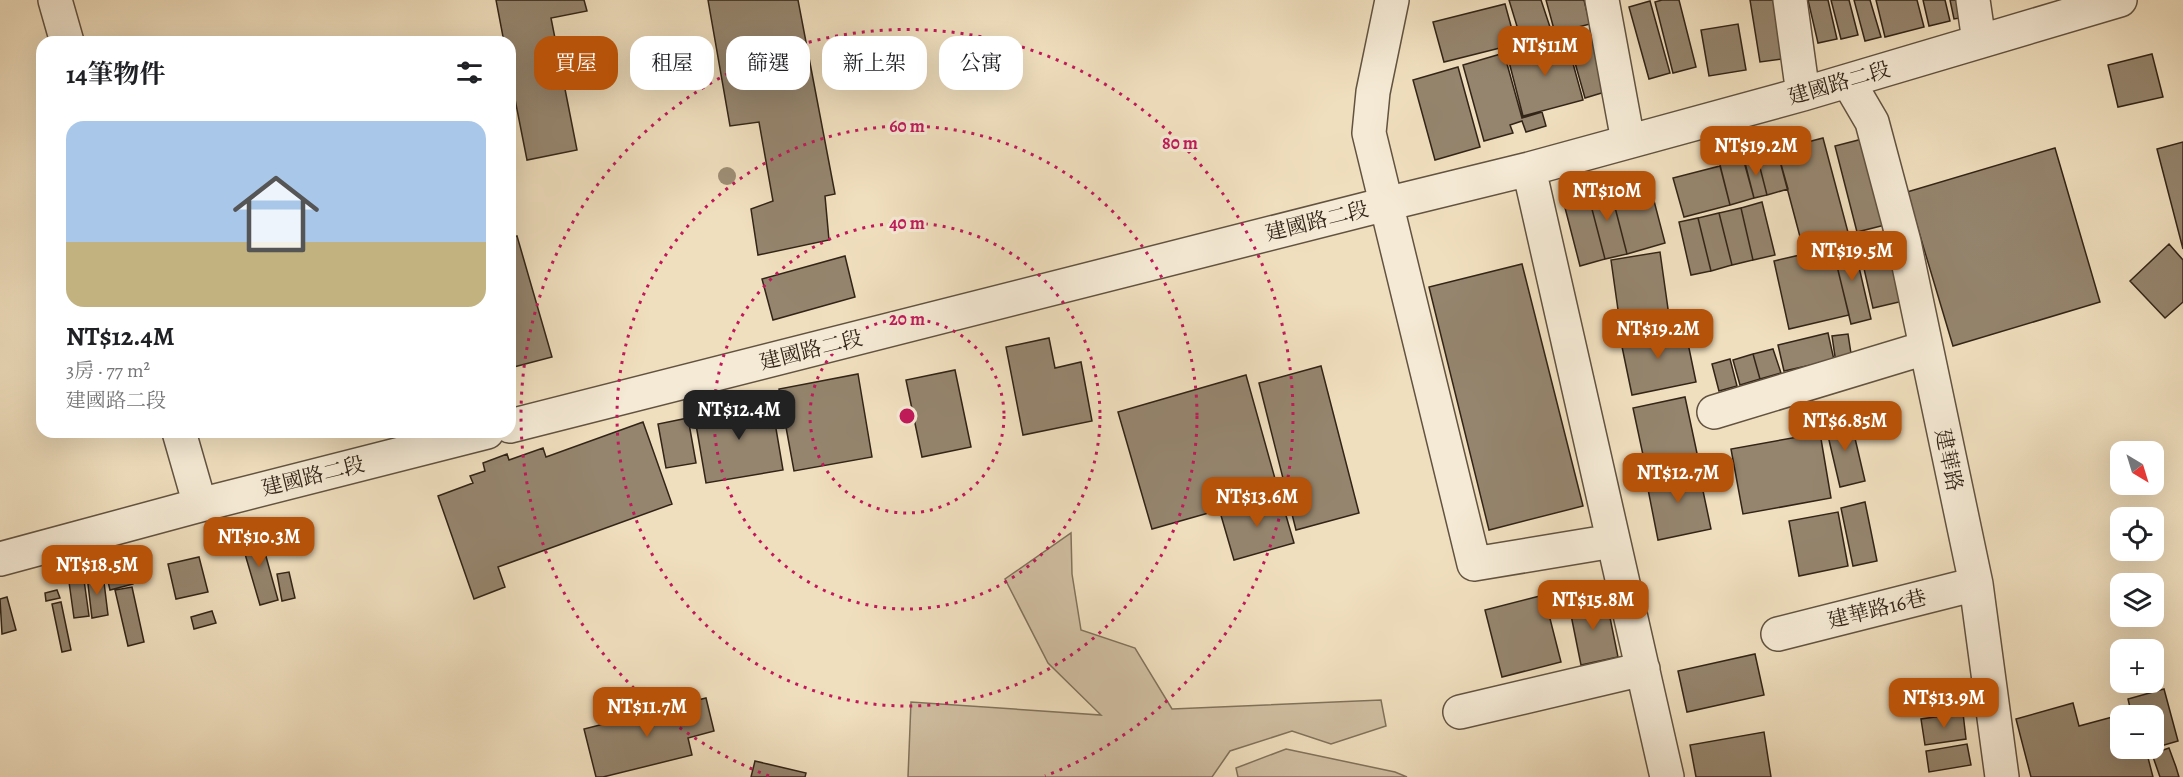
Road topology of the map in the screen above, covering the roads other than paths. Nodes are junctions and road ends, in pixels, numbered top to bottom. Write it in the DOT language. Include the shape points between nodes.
graph roads {
  1 [pos="55,0"];
  2 [pos="1392,0"];
  3 [pos="1602,0"];
  4 [pos="1790,0"];
  5 [pos="1973,0"];
  6 [pos="2120,0"];
  7 [pos="65,36"];
  8 [pos="1979,41"];
  9 [pos="1848,81"];
  10 [pos="1803,94"];
  11 [pos="1628,141"];
  12 [pos="1529,170"];
  13 [pos="1386,204"];
  14 [pos="1925,348"];
  15 [pos="1714,412"];
  16 [pos="516,424"];
  17 [pos="181,438"];
  18 [pos="464,438"];
  19 [pos="200,505"];
  20 [pos="1613,541"];
  21 [pos="0,559"];
  22 [pos="1976,584"];
  23 [pos="1778,634"];
  24 [pos="1643,669"];
  25 [pos="1460,712"];
  26 [pos="1667,777"];
  27 [pos="2002,777"];
  1 -- 7 [label="street"];
  2 -- 13 [label="street" via="1373,92 1370,133"];
  3 -- 11 [label="street"];
  4 -- 10 [label="street"];
  5 -- 8 [label="street"];
  6 -- 8 [label="street, 建國路二段"];
  8 -- 9 [label="street, 建國路二段"];
  9 -- 10 [label="street, 建國路二段"];
  9 -- 14 [label="street, 建華路" via="1872,122 1904,242"];
  10 -- 11 [label="street, 建國路二段"];
  11 -- 12 [label="street, 建國路二段"];
  12 -- 13 [label="street, 建國路二段"];
  12 -- 20 [label="street"];
  13 -- 16 [label="street, 建國路二段"];
  13 -- 20 [label="street" via="1474,564"];
  14 -- 15 [label="street"];
  14 -- 22 [label="street, 建華路"];
  17 -- 19 [label="street"];
  18 -- 19 [label="street, 建國路二段"];
  19 -- 21 [label="street, 建國路二段"];
  20 -- 24 [label="street"];
  22 -- 23 [label="street, 建華路16巷"];
  22 -- 27 [label="street, 建華路"];
  24 -- 25 [label="street"];
  24 -- 26 [label="street"];
}
